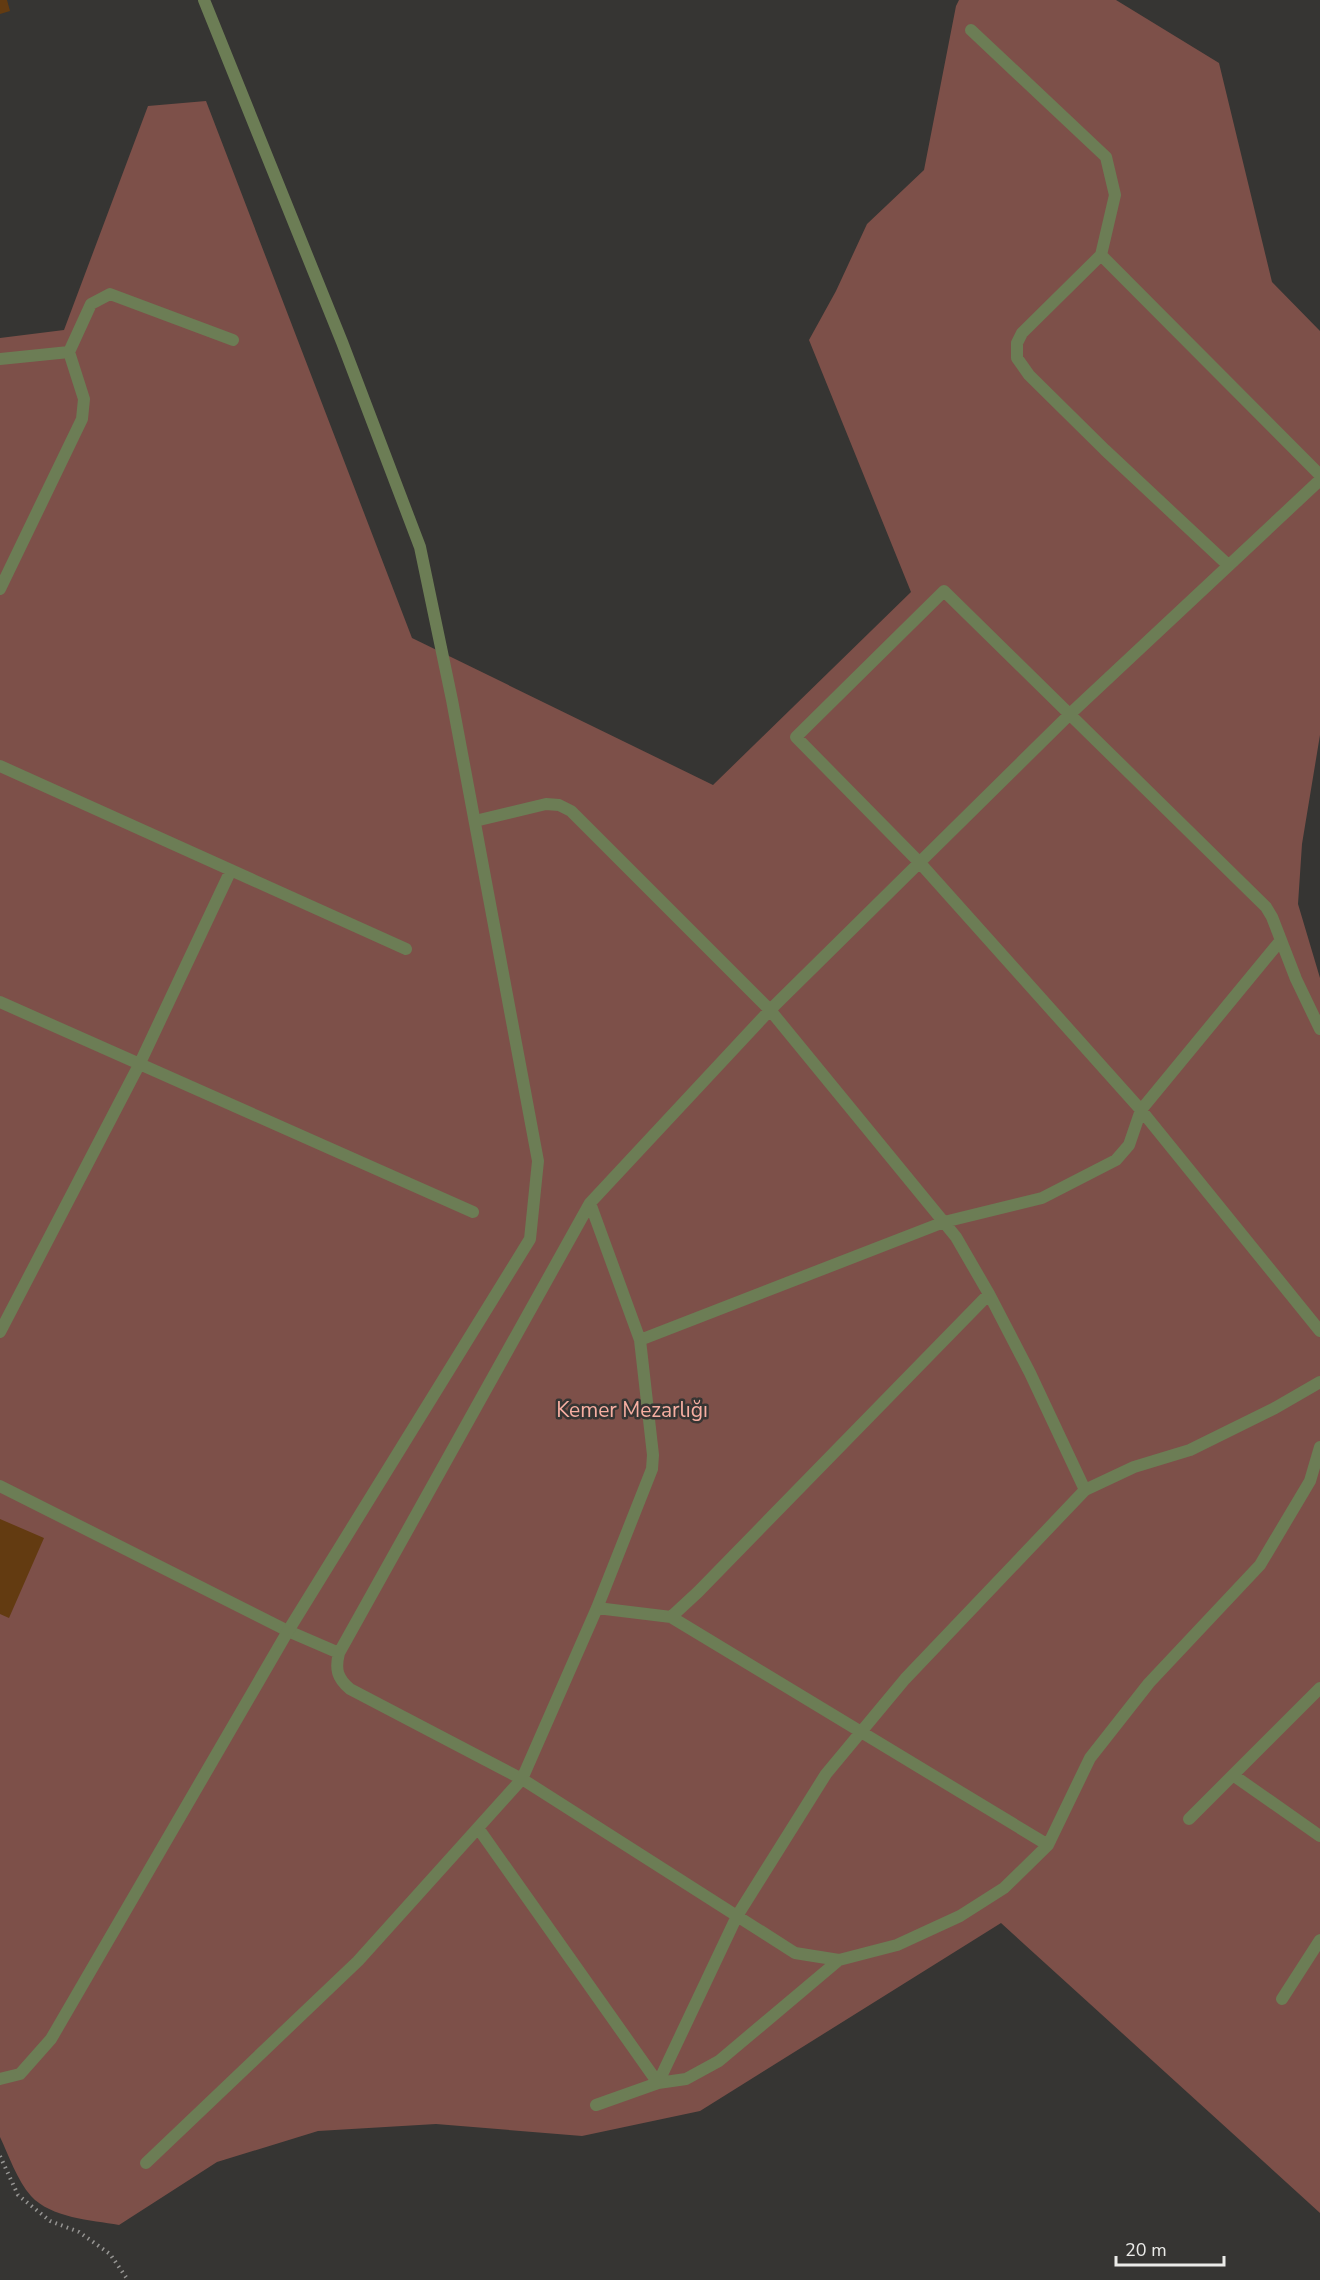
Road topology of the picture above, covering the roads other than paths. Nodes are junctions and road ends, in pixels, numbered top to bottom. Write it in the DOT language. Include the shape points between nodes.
graph roads {
  1 [pos="204,0"];
  2 [pos="971,30"];
  3 [pos="1101,255"];
  4 [pos="233,340"];
  5 [pos="69,352"];
  6 [pos="0,359"];
  7 [pos="1320,475"];
  8 [pos="1320,480"];
  9 [pos="1228,565"];
  10 [pos="0,589"];
  11 [pos="1070,714"];
  12 [pos="0,766"];
  13 [pos="475,821"];
  14 [pos="920,863"];
  15 [pos="231,870"];
  16 [pos="1281,940"];
  17 [pos="406,949"];
  18 [pos="0,1002"];
  19 [pos="770,1010"];
  20 [pos="1320,1029"];
  21 [pos="140,1063"];
  22 [pos="1141,1110"];
  23 [pos="590,1203"];
  24 [pos="473,1212"];
  25 [pos="944,1222"];
  26 [pos="989,1294"];
  27 [pos="1320,1331"];
  28 [pos="0,1332"];
  29 [pos="640,1340"];
  30 [pos="1320,1382"];
  31 [pos="1320,1447"];
  32 [pos="1315,1482"];
  33 [pos="0,1486"];
  34 [pos="1085,1490"];
  35 [pos="597,1608"];
  36 [pos="670,1617"];
  37 [pos="288,1630"];
  38 [pos="339,1653"];
  39 [pos="1320,1688"];
  40 [pos="861,1732"];
  41 [pos="1233,1775"];
  42 [pos="522,1779"];
  43 [pos="1189,1819"];
  44 [pos="478,1828"];
  45 [pos="1320,1836"];
  46 [pos="1048,1845"];
  47 [pos="737,1916"];
  48 [pos="1320,1940"];
  49 [pos="839,1960"];
  50 [pos="1282,1999"];
  51 [pos="0,2079"];
  52 [pos="658,2083"];
  53 [pos="596,2104"];
  54 [pos="146,2163"];
  1 -- 13 [label="street" via="420,546"];
  2 -- 3 [label="street" via="1106,157 1115,195"];
  3 -- 7 [label="street"];
  3 -- 9 [label="street" via="1022,333 1017,358 1044,391"];
  4 -- 5 [label="street" via="110,294 92,304"];
  5 -- 6 [label="street"];
  5 -- 10 [label="street" via="84,399 82,419"];
  8 -- 9 [label="street"];
  9 -- 11 [label="street"];
  11 -- 14 [label="street"];
  11 -- 14 [label="street" via="945,591 796,736"];
  11 -- 16 [label="street" via="1266,908"];
  12 -- 15 [label="street"];
  13 -- 19 [label="street" via="546,804 571,811"];
  13 -- 37 [label="street" via="538,1161 530,1239"];
  14 -- 19 [label="street"];
  14 -- 22 [label="street"];
  15 -- 17 [label="street"];
  15 -- 21 [label="street"];
  16 -- 20 [label="street"];
  16 -- 22 [label="street"];
  18 -- 21 [label="street"];
  19 -- 23 [label="street"];
  19 -- 25 [label="street"];
  21 -- 24 [label="street"];
  21 -- 28 [label="street"];
  22 -- 25 [label="street" via="1129,1145 1116,1160 1042,1198"];
  22 -- 27 [label="street"];
  23 -- 29 [label="street"];
  23 -- 38 [label="street"];
  25 -- 26 [label="street"];
  25 -- 29 [label="street"];
  26 -- 34 [label="street"];
  26 -- 36 [label="street"];
  29 -- 35 [label="street" via="652,1469"];
  30 -- 34 [label="street" via="1191,1450 1134,1467"];
  31 -- 32 [label="street"];
  32 -- 46 [label="street" via="1260,1565 1149,1683 1090,1758"];
  33 -- 37 [label="street"];
  34 -- 40 [label="street" via="905,1679"];
  35 -- 36 [label="street"];
  35 -- 42 [label="street"];
  36 -- 40 [label="street"];
  37 -- 38 [label="street"];
  37 -- 51 [label="street" via="51,2039 20,2074"];
  38 -- 42 [label="street" via="336,1666 340,1680 350,1689"];
  39 -- 41 [label="street"];
  40 -- 46 [label="street"];
  40 -- 47 [label="street" via="826,1774"];
  41 -- 43 [label="street"];
  41 -- 45 [label="street"];
  42 -- 44 [label="street"];
  42 -- 47 [label="street"];
  44 -- 52 [label="street"];
  44 -- 54 [label="street" via="358,1961"];
  46 -- 49 [label="street" via="1004,1888 960,1916 897,1945"];
  47 -- 49 [label="street" via="795,1953"];
  47 -- 52 [label="street"];
  48 -- 50 [label="street"];
  49 -- 52 [label="street" via="719,2061 686,2079"];
  52 -- 53 [label="street"];
}
